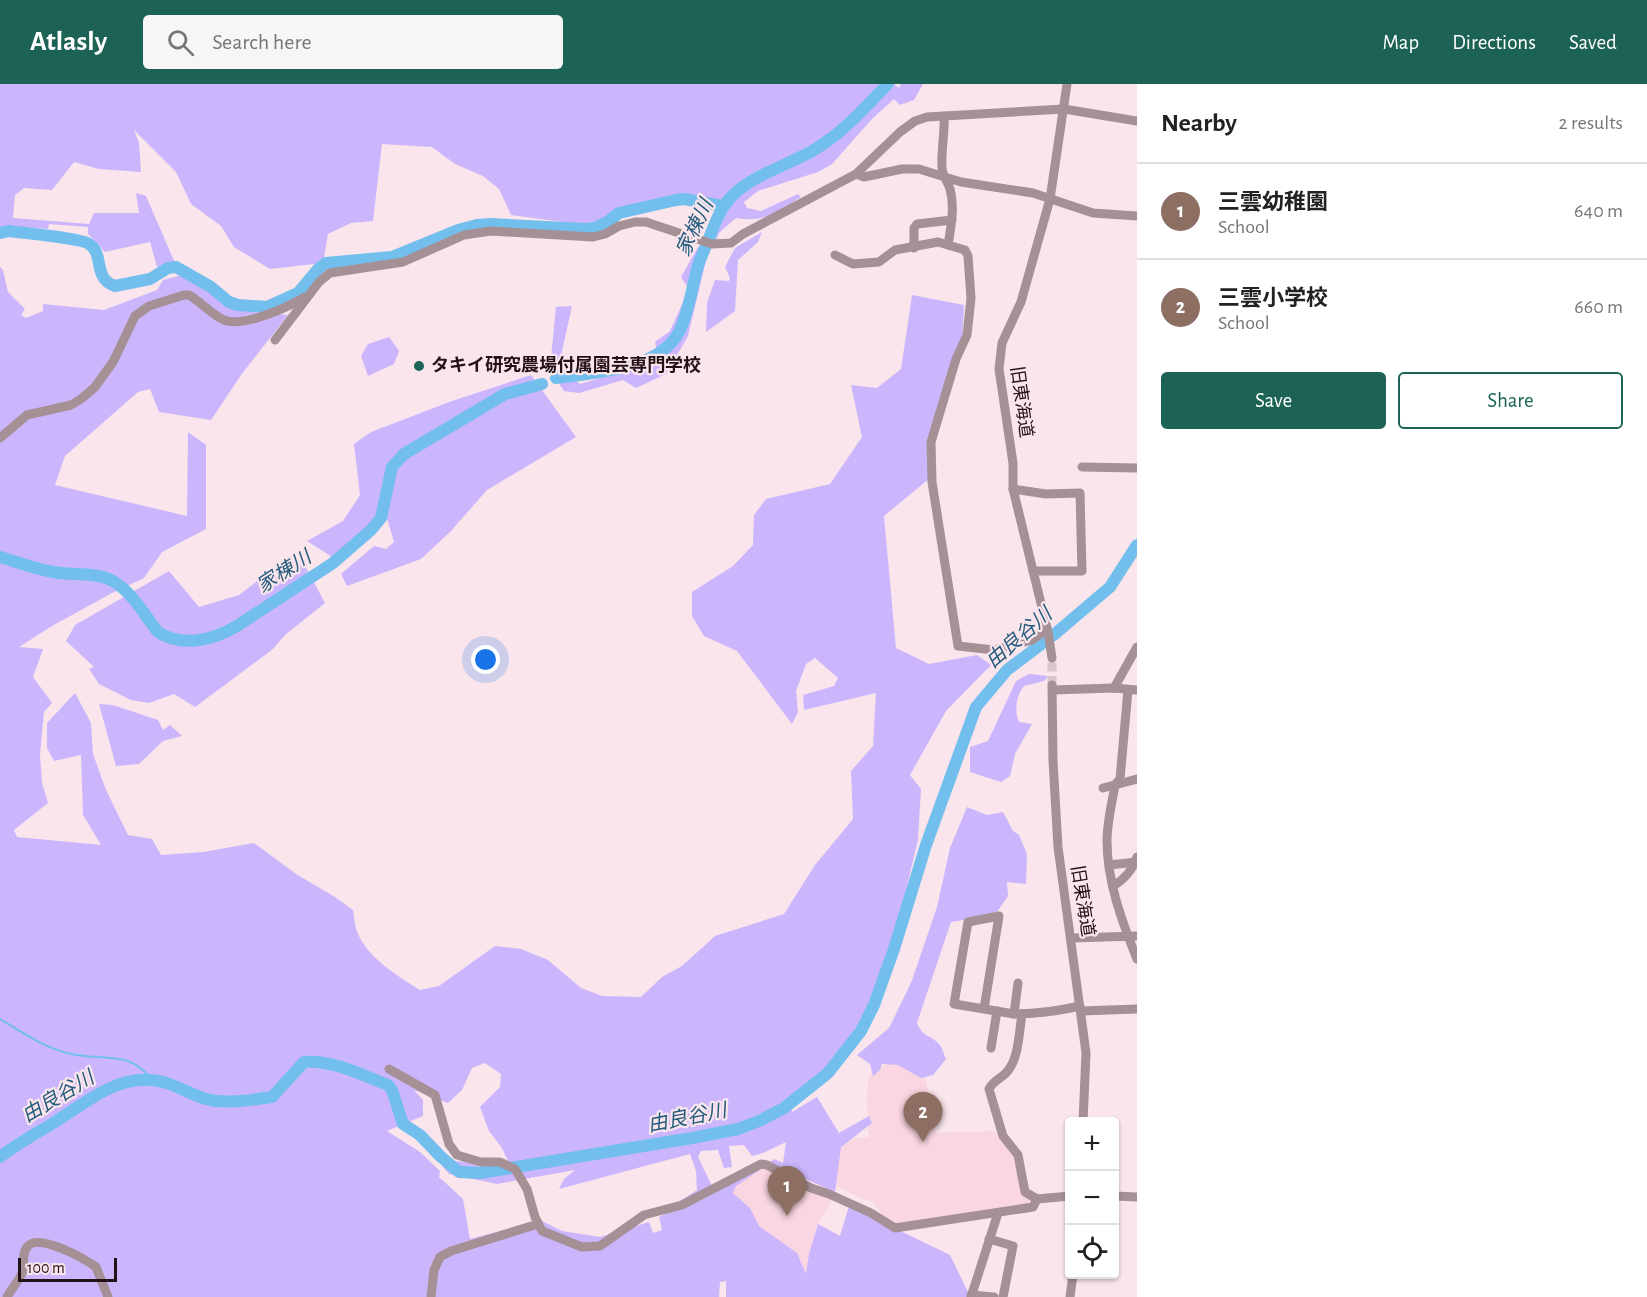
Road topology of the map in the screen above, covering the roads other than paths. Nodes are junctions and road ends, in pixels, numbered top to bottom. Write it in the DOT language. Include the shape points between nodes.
graph roads {
  1 [pos="1067,84"];
  2 [pos="1064,109"];
  3 [pos="944,116"];
  4 [pos="1137,121"];
  5 [pos="856,174"];
  6 [pos="944,177"];
  7 [pos="1050,199"];
  8 [pos="1137,216"];
  9 [pos="952,220"];
  10 [pos="948,245"];
  11 [pos="914,248"];
  12 [pos="835,255"];
  13 [pos="310,294"];
  14 [pos="275,340"];
  15 [pos="0,438"];
  16 [pos="1082,467"];
  17 [pos="1137,468"];
  18 [pos="1013,489"];
  19 [pos="1033,572"];
  20 [pos="1048,631"];
  21 [pos="1137,647"];
  22 [pos="1052,658"];
  23 [pos="1114,688"];
  24 [pos="1133,690"];
  25 [pos="1137,779"];
  26 [pos="1115,785"];
  27 [pos="1103,788"];
  28 [pos="1136,860"];
  29 [pos="1109,865"];
  30 [pos="1113,886"];
  31 [pos="1132,937"];
  32 [pos="1071,938"];
  33 [pos="1137,959"];
  34 [pos="1018,983"];
  35 [pos="984,1009"];
  36 [pos="1081,1009"];
  37 [pos="1137,1009"];
  38 [pos="997,1011"];
  39 [pos="1018,1014"];
  40 [pos="991,1048"];
  41 [pos="389,1069"];
  42 [pos="1083,1117"];
  43 [pos="1065,1196"];
  44 [pos="1119,1196"];
  45 [pos="1137,1197"];
  46 [pos="1037,1199"];
  47 [pos="998,1213"];
  48 [pos="537,1224"];
  49 [pos="989,1239"];
  50 [pos="1072,1279"];
  51 [pos="971,1296"];
  52 [pos="7,1297"];
  53 [pos="108,1297"];
  54 [pos="431,1297"];
  55 [pos="994,1297"];
  56 [pos="1004,1297"];
  57 [pos="1070,1297"];
  1 -- 2 [label="street, 旧東海道"];
  2 -- 3 [label="street"];
  2 -- 4 [label="street"];
  2 -- 7 [label="street, 旧東海道"];
  3 -- 5 [label="street" via="915,122"];
  3 -- 6 [label="street"];
  5 -- 6 [label="street" via="864,177 919,169"];
  5 -- 13 [label="street" via="731,243 708,242 646,222 626,224 593,237 476,232 403,262 330,273"];
  6 -- 7 [label="street" via="1013,188"];
  6 -- 9 [label="street" via="950,189"];
  7 -- 8 [label="street" via="1093,213"];
  7 -- 18 [label="street, 旧東海道" via="1021,302 999,356"];
  9 -- 10 [label="street"];
  9 -- 11 [label="street" via="917,224"];
  10 -- 11 [label="street"];
  10 -- 20 [label="street" via="965,250 971,298 967,336 956,359 931,442 932,482 958,646 994,650 1032,640"];
  11 -- 12 [label="street" via="895,250 879,262 853,264"];
  13 -- 14 [label="street"];
  13 -- 15 [label="street" via="253,319 234,323 220,318 189,295 149,306 135,316 113,362 95,387 71,405 27,415"];
  16 -- 17 [label="street"];
  18 -- 19 [label="street, 旧東海道"];
  18 -- 19 [label="street" via="1046,494 1080,493 1082,571"];
  19 -- 20 [label="street, 旧東海道"];
  20 -- 22 [label="street, 旧東海道"];
  21 -- 23 [label="street"];
  23 -- 24 [label="street"];
  23 -- 32 [label="street, 旧東海道" via="1053,688 1058,847"];
  24 -- 26 [label="street"];
  25 -- 26 [label="street"];
  26 -- 27 [label="street"];
  26 -- 29 [label="street" via="1107,839"];
  28 -- 29 [label="street"];
  28 -- 30 [label="street"];
  29 -- 30 [label="street"];
  30 -- 31 [label="street"];
  31 -- 32 [label="street"];
  31 -- 33 [label="street"];
  32 -- 36 [label="street, 旧東海道"];
  34 -- 39 [label="street"];
  35 -- 35 [label="street" via="954,1004 968,922 999,916"];
  35 -- 38 [label="street"];
  36 -- 37 [label="street"];
  36 -- 39 [label="street"];
  36 -- 42 [label="street, 旧東海道" via="1086,1053"];
  38 -- 39 [label="street"];
  38 -- 40 [label="street"];
  39 -- 46 [label="street" via="1012,1064 989,1089 1003,1136 1018,1155 1025,1192"];
  41 -- 48 [label="street" via="435,1095 449,1144 457,1155 481,1162 500,1162 515,1169 527,1189"];
  43 -- 46 [label="street"];
  44 -- 45 [label="street"];
  46 -- 47 [label="street" via="1033,1208"];
  47 -- 48 [label="street" via="895,1228 871,1213 761,1164 682,1205 644,1215 600,1246 582,1247 542,1231"];
  47 -- 49 [label="street"];
  48 -- 54 [label="street" via="440,1257"];
  49 -- 51 [label="street"];
  49 -- 56 [label="street" via="1012,1246"];
  50 -- 57 [label="street"];
  51 -- 55 [label="street"];
  52 -- 53 [label="street" via="22,1274 26,1248 41,1241 96,1267"];
}
